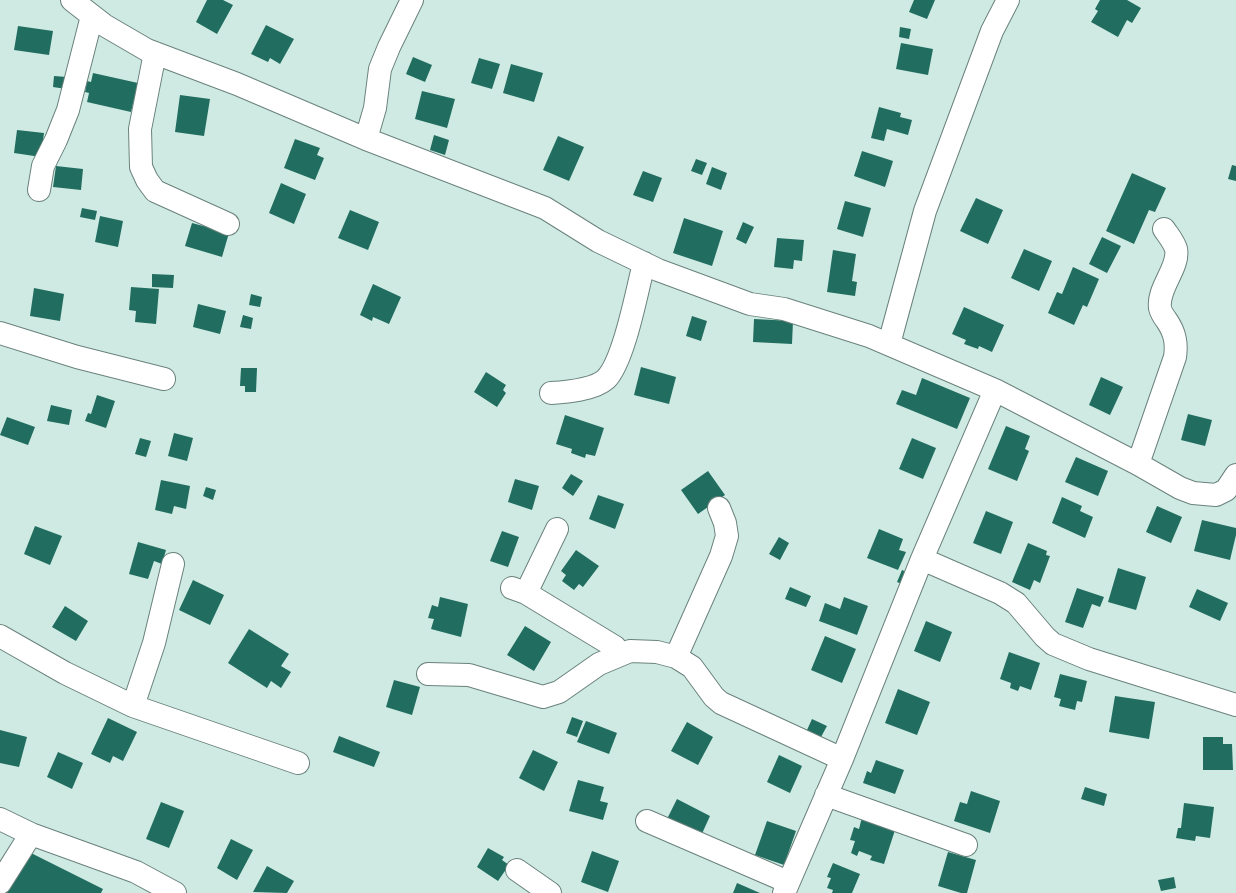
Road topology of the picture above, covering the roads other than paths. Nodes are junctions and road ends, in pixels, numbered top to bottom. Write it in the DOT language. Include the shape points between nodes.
graph roads {
  1 [pos="72,0"];
  2 [pos="412,0"];
  3 [pos="1008,0"];
  4 [pos="92,16"];
  5 [pos="155,53"];
  6 [pos="366,139"];
  7 [pos="39,190"];
  8 [pos="228,224"];
  9 [pos="1164,229"];
  10 [pos="644,264"];
  11 [pos="0,333"];
  12 [pos="889,344"];
  13 [pos="164,379"];
  14 [pos="995,390"];
  15 [pos="550,393"];
  16 [pos="1138,464"];
  17 [pos="1236,475"];
  18 [pos="719,508"];
  19 [pos="557,529"];
  20 [pos="922,559"];
  21 [pos="173,564"];
  22 [pos="0,636"];
  23 [pos="621,655"];
  24 [pos="676,656"];
  25 [pos="428,674"];
  26 [pos="1236,705"];
  27 [pos="133,706"];
  28 [pos="842,759"];
  29 [pos="298,763"];
  30 [pos="826,795"];
  31 [pos="0,819"];
  32 [pos="647,821"];
  33 [pos="31,834"];
  34 [pos="966,845"];
  35 [pos="517,870"];
  36 [pos="0,882"];
  37 [pos="786,887"];
  38 [pos="175,893"];
  39 [pos="550,893"];
  1 -- 4 [label="street"];
  2 -- 6 [label="street" via="380,69 375,108"];
  3 -- 12 [label="street" via="992,30 925,211"];
  4 -- 5 [label="street"];
  4 -- 7 [label="street" via="68,110 43,166"];
  5 -- 6 [label="street"];
  5 -- 8 [label="street" via="140,129 142,167 147,180 155,191"];
  6 -- 10 [label="street" via="545,208"];
  9 -- 16 [label="street" via="1176,251 1160,307 1177,345"];
  10 -- 12 [label="street" via="750,304 784,309"];
  10 -- 15 [label="street" via="616,364 605,380 587,388"];
  11 -- 13 [label="street"];
  12 -- 14 [label="street"];
  14 -- 16 [label="street"];
  14 -- 20 [label="street"];
  16 -- 17 [label="street" via="1180,488 1205,495 1216,495 1226,490"];
  18 -- 24 [label="street" via="727,536"];
  19 -- 23 [label="street" via="519,591 615,647"];
  20 -- 26 [label="street" via="1016,603 1052,644 1089,659"];
  20 -- 28 [label="street"];
  21 -- 27 [label="street" via="154,643"];
  22 -- 27 [label="street"];
  23 -- 24 [label="street" via="630,651"];
  23 -- 25 [label="street" via="599,664 559,692 543,697 470,675"];
  24 -- 28 [label="street" via="692,668 721,703"];
  27 -- 29 [label="street"];
  28 -- 30 [label="street"];
  30 -- 34 [label="street"];
  30 -- 37 [label="street"];
  31 -- 33 [label="street"];
  32 -- 37 [label="street"];
  33 -- 36 [label="street"];
  33 -- 38 [label="street" via="136,872"];
  35 -- 39 [label="street"];
}
